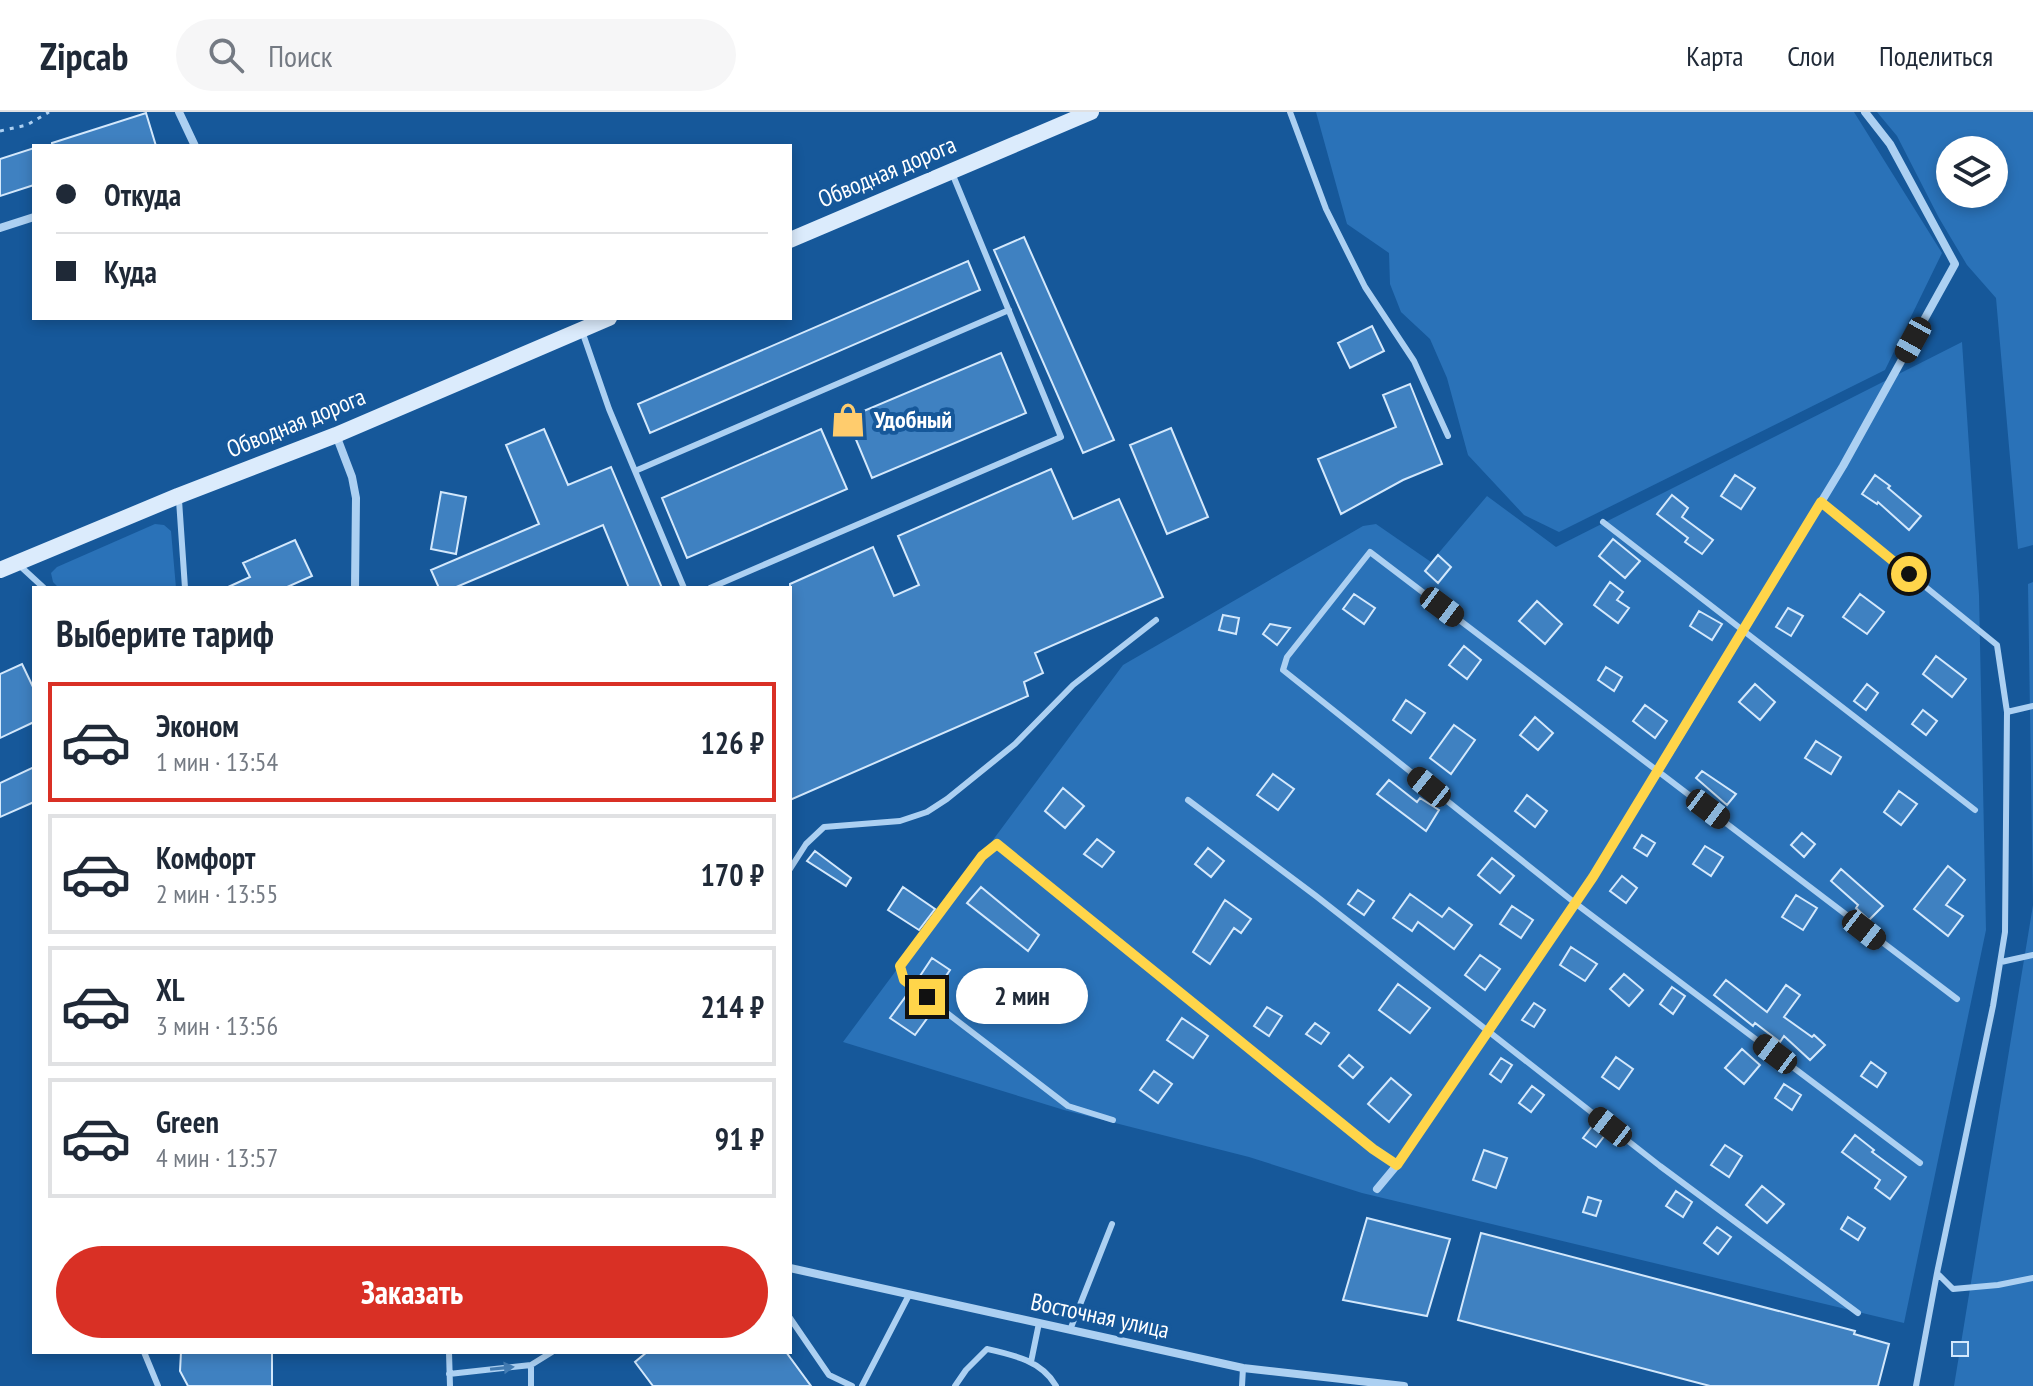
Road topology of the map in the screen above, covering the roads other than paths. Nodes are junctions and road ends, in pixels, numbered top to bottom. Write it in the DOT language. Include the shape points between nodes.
graph roads {
  1 [pos="179,112"];
  2 [pos="1091,112"];
  3 [pos="1290,112"];
  4 [pos="1865,112"];
  5 [pos="194,144"];
  6 [pos="951,170"];
  7 [pos="32,218"];
  8 [pos="0,228"];
  9 [pos="792,239"];
  10 [pos="1009,310"];
  11 [pos="604,320"];
  12 [pos="582,330"];
  13 [pos="336,435"];
  14 [pos="1448,436"];
  15 [pos="635,471"];
  16 [pos="178,496"];
  17 [pos="1821,502"];
  18 [pos="1603,522"];
  19 [pos="17,563"];
  20 [pos="0,570"];
  21 [pos="42,586"];
  22 [pos="185,586"];
  23 [pos="355,586"];
  24 [pos="683,586"];
  25 [pos="715,586"];
  26 [pos="1156,620"];
  27 [pos="1743,630"];
  28 [pos="2033,706"];
  29 [pos="2007,712"];
  30 [pos="1658,771"];
  31 [pos="1188,800"];
  32 [pos="1975,810"];
  33 [pos="792,866"];
  34 [pos="1575,903"];
  35 [pos="2033,955"];
  36 [pos="2001,962"];
  37 [pos="1957,999"];
  38 [pos="1488,1031"];
  39 [pos="1113,1120"];
  40 [pos="1920,1163"];
  41 [pos="1397,1165"];
  42 [pos="1377,1189"];
  43 [pos="1112,1224"];
  44 [pos="792,1268"];
  45 [pos="1937,1273"];
  46 [pos="2033,1278"];
  47 [pos="909,1295"];
  48 [pos="1858,1313"];
  49 [pos="792,1321"];
  50 [pos="1039,1323"];
  51 [pos="1070,1330"];
  52 [pos="145,1354"];
  53 [pos="449,1354"];
  54 [pos="549,1354"];
  55 [pos="1031,1362"];
  56 [pos="531,1365"];
  57 [pos="1243,1368"];
  58 [pos="449,1374"];
  59 [pos="158,1386"];
  60 [pos="450,1386"];
  61 [pos="531,1386"];
  62 [pos="852,1386"];
  63 [pos="862,1386"];
  64 [pos="955,1386"];
  65 [pos="1056,1386"];
  66 [pos="1242,1386"];
  67 [pos="1404,1386"];
  68 [pos="1916,1386"];
  1 -- 5 [label="street"];
  2 -- 6 [label="main road, Обводная дорога"];
  3 -- 14 [label="lane" via="1326,209 1365,287 1414,361"];
  4 -- 17 [label="street" via="1890,144 1955,264"];
  6 -- 9 [label="main road, Обводная дорога"];
  6 -- 10 [label="lane"];
  7 -- 8 [label="street"];
  10 -- 15 [label="lane"];
  10 -- 25 [label="lane" via="1061,437"];
  11 -- 12 [label="main road, Обводная дорога"];
  12 -- 13 [label="main road, Обводная дорога"];
  12 -- 15 [label="lane"];
  13 -- 16 [label="main road, Обводная дорога"];
  13 -- 23 [label="street" via="356,498"];
  15 -- 24 [label="lane"];
  16 -- 19 [label="main road, Обводная дорога"];
  16 -- 22 [label="lane"];
  17 -- 27 [label="street"];
  17 -- 29 [label="lane" via="1997,645"];
  18 -- 27 [label="lane"];
  19 -- 20 [label="main road, Обводная дорога"];
  19 -- 21 [label="lane"];
  26 -- 33 [label="lane" via="1073,685 1015,744 947,799 900,821 824,827"];
  27 -- 30 [label="street"];
  27 -- 32 [label="lane"];
  28 -- 29 [label="lane"];
  29 -- 36 [label="lane"];
  30 -- 34 [label="street"];
  30 -- 34 [label="lane" via="1370,552 1287,657 1283,670"];
  30 -- 37 [label="lane"];
  31 -- 38 [label="lane"];
  34 -- 38 [label="street"];
  34 -- 40 [label="lane"];
  35 -- 36 [label="lane"];
  36 -- 45 [label="lane"];
  38 -- 41 [label="street"];
  38 -- 48 [label="lane"];
  39 -- 41 [label="lane" via="1068,1106 904,980 900,966 982,856 997,844"];
  41 -- 42 [label="street"];
  43 -- 51 [label="lane"];
  44 -- 47 [label="street, Восточная улица"];
  45 -- 46 [label="lane" via="1953,1289"];
  45 -- 68 [label="lane"];
  47 -- 50 [label="street, Восточная улица"];
  47 -- 63 [label="lane"];
  49 -- 62 [label="lane" via="829,1375"];
  50 -- 51 [label="street, Восточная улица"];
  50 -- 55 [label="lane"];
  51 -- 57 [label="street, Восточная улица"];
  52 -- 59 [label="lane"];
  53 -- 58 [label="lane"];
  54 -- 56 [label="lane"];
  55 -- 64 [label="lane" via="987,1349"];
  55 -- 65 [label="lane" via="1049,1373"];
  58 -- 56 [label="lane, one-way"];
  56 -- 61 [label="lane"];
  57 -- 66 [label="lane"];
  57 -- 67 [label="street, Восточная улица"];
  58 -- 60 [label="lane"];
}
